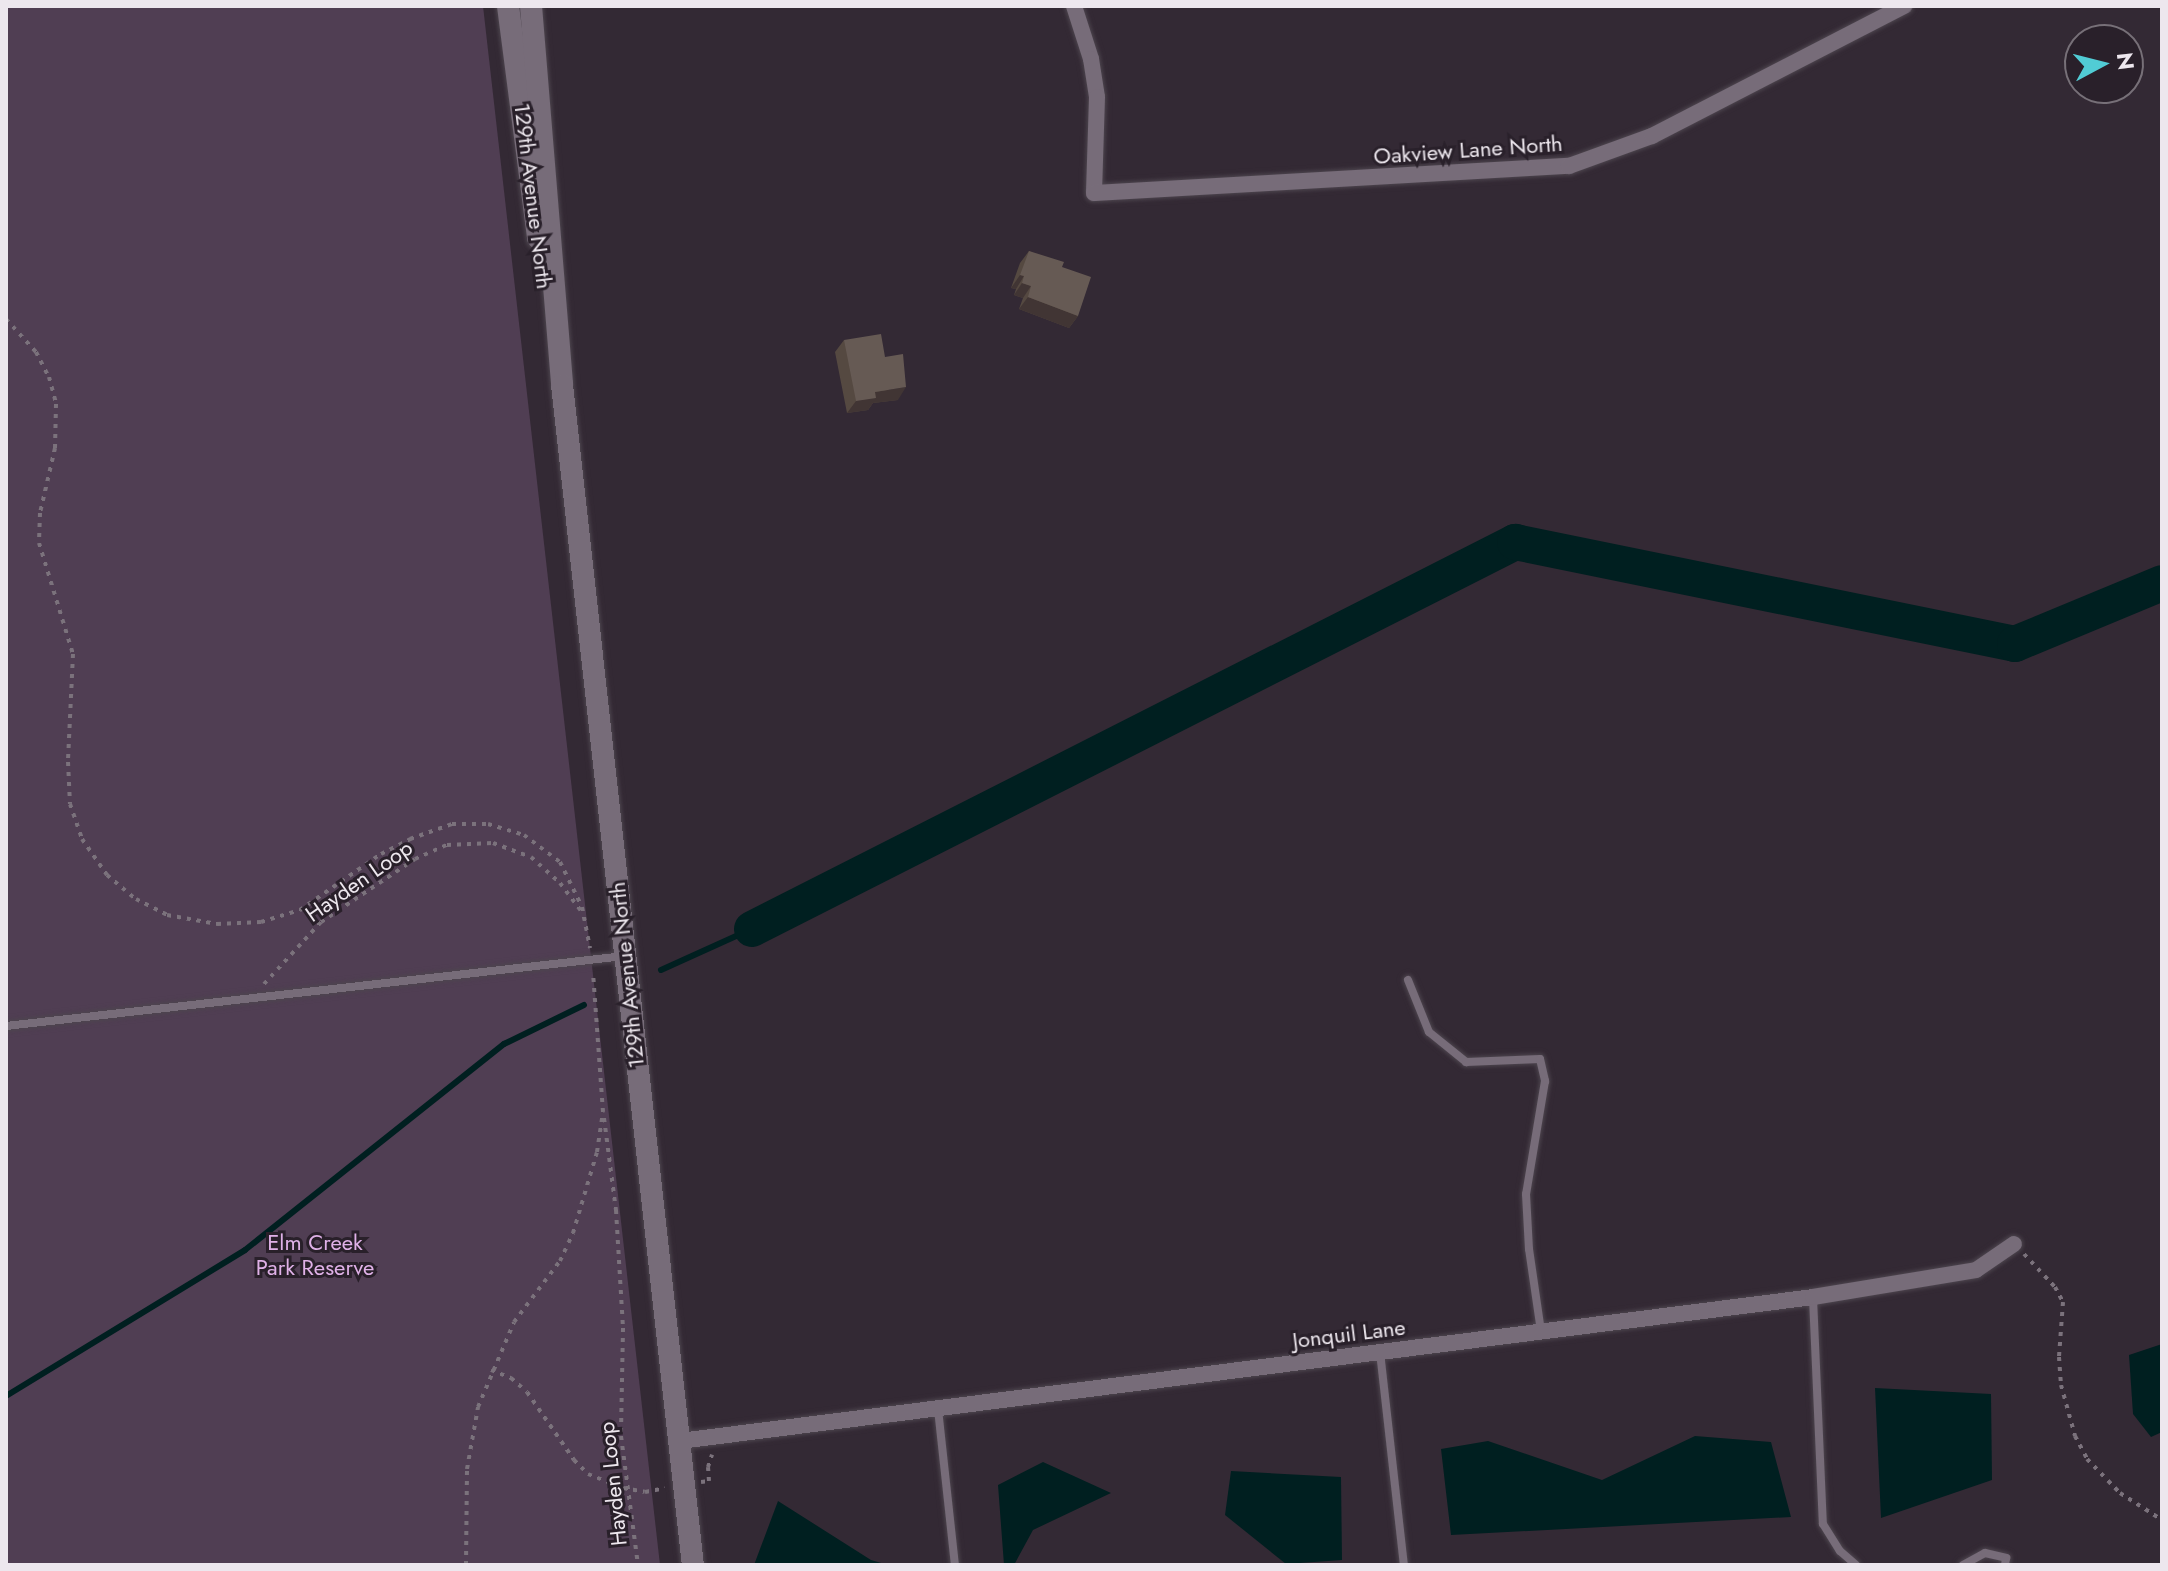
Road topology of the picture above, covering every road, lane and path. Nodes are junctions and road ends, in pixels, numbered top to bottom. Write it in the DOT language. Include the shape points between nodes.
graph roads {
  1 [pos="508,6"];
  2 [pos="531,6"];
  3 [pos="1074,6"];
  4 [pos="1904,6"];
  5 [pos="6,319"];
  6 [pos="562,385"];
  7 [pos="584,915"];
  8 [pos="624,956"];
  9 [pos="591,960"];
  10 [pos="1408,980"];
  11 [pos="251,998"];
  12 [pos="6,1026"];
  13 [pos="603,1112"];
  14 [pos="2014,1244"];
  15 [pos="1813,1297"];
  16 [pos="1541,1332"];
  17 [pos="1380,1352"];
  18 [pos="491,1370"];
  19 [pos="938,1409"];
  20 [pos="680,1441"];
  21 [pos="668,1488"];
  22 [pos="629,1489"];
  23 [pos="2162,1520"];
  24 [pos="466,1565"];
  25 [pos="638,1565"];
  26 [pos="693,1565"];
  27 [pos="955,1565"];
  28 [pos="1404,1565"];
  29 [pos="1856,1565"];
  30 [pos="1963,1565"];
  31 [pos="2005,1565"];
  1 -- 6 [label="main road, 129th Avenue North" via="552,348"];
  2 -- 6 [label="main road, 129th Avenue North"];
  3 -- 4 [label="street, Oakview Lane North" via="1097,97 1094,193 1569,166 1652,136"];
  5 -- 7 [label="path" via="36,352 56,404 55,448 39,543 73,654 70,804 82,839 107,875 167,915 217,924 261,922 300,910 410,839 439,827 476,823 517,831 546,848 570,877"];
  6 -- 8 [label="main road, 129th Avenue North"];
  7 -- 9 [label="path"];
  7 -- 11 [label="path, Hayden Loop" via="531,857 493,843 447,845 415,859 321,922"];
  8 -- 9 [label="lane"];
  8 -- 20 [label="main road, 129th Avenue North"];
  9 -- 11 [label="lane"];
  9 -- 13 [label="path"];
  10 -- 16 [label="lane" via="1429,1032 1466,1062 1540,1059 1545,1081 1526,1194"];
  11 -- 12 [label="lane"];
  13 -- 18 [label="path" via="573,1233 560,1261 514,1322"];
  13 -- 22 [label="path, Hayden Loop" via="616,1210 623,1328 621,1436"];
  14 -- 15 [label="street, Jonquil Lane" via="1976,1270"];
  14 -- 23 [label="path" via="2063,1302 2061,1385 2087,1459 2120,1493"];
  15 -- 16 [label="street, Jonquil Lane"];
  15 -- 29 [label="lane" via="1823,1524"];
  16 -- 17 [label="street, Jonquil Lane"];
  17 -- 19 [label="street, Jonquil Lane"];
  17 -- 28 [label="lane"];
  18 -- 22 [label="path" via="527,1392 588,1474"];
  18 -- 24 [label="path" via="469,1450"];
  19 -- 20 [label="street, Jonquil Lane"];
  19 -- 27 [label="lane"];
  20 -- 26 [label="main road, 129th Avenue North"];
  21 -- 22 [label="path"];
  22 -- 25 [label="path, Hayden Loop"];
  30 -- 31 [label="lane" via="1985,1553 2006,1558"];
}
